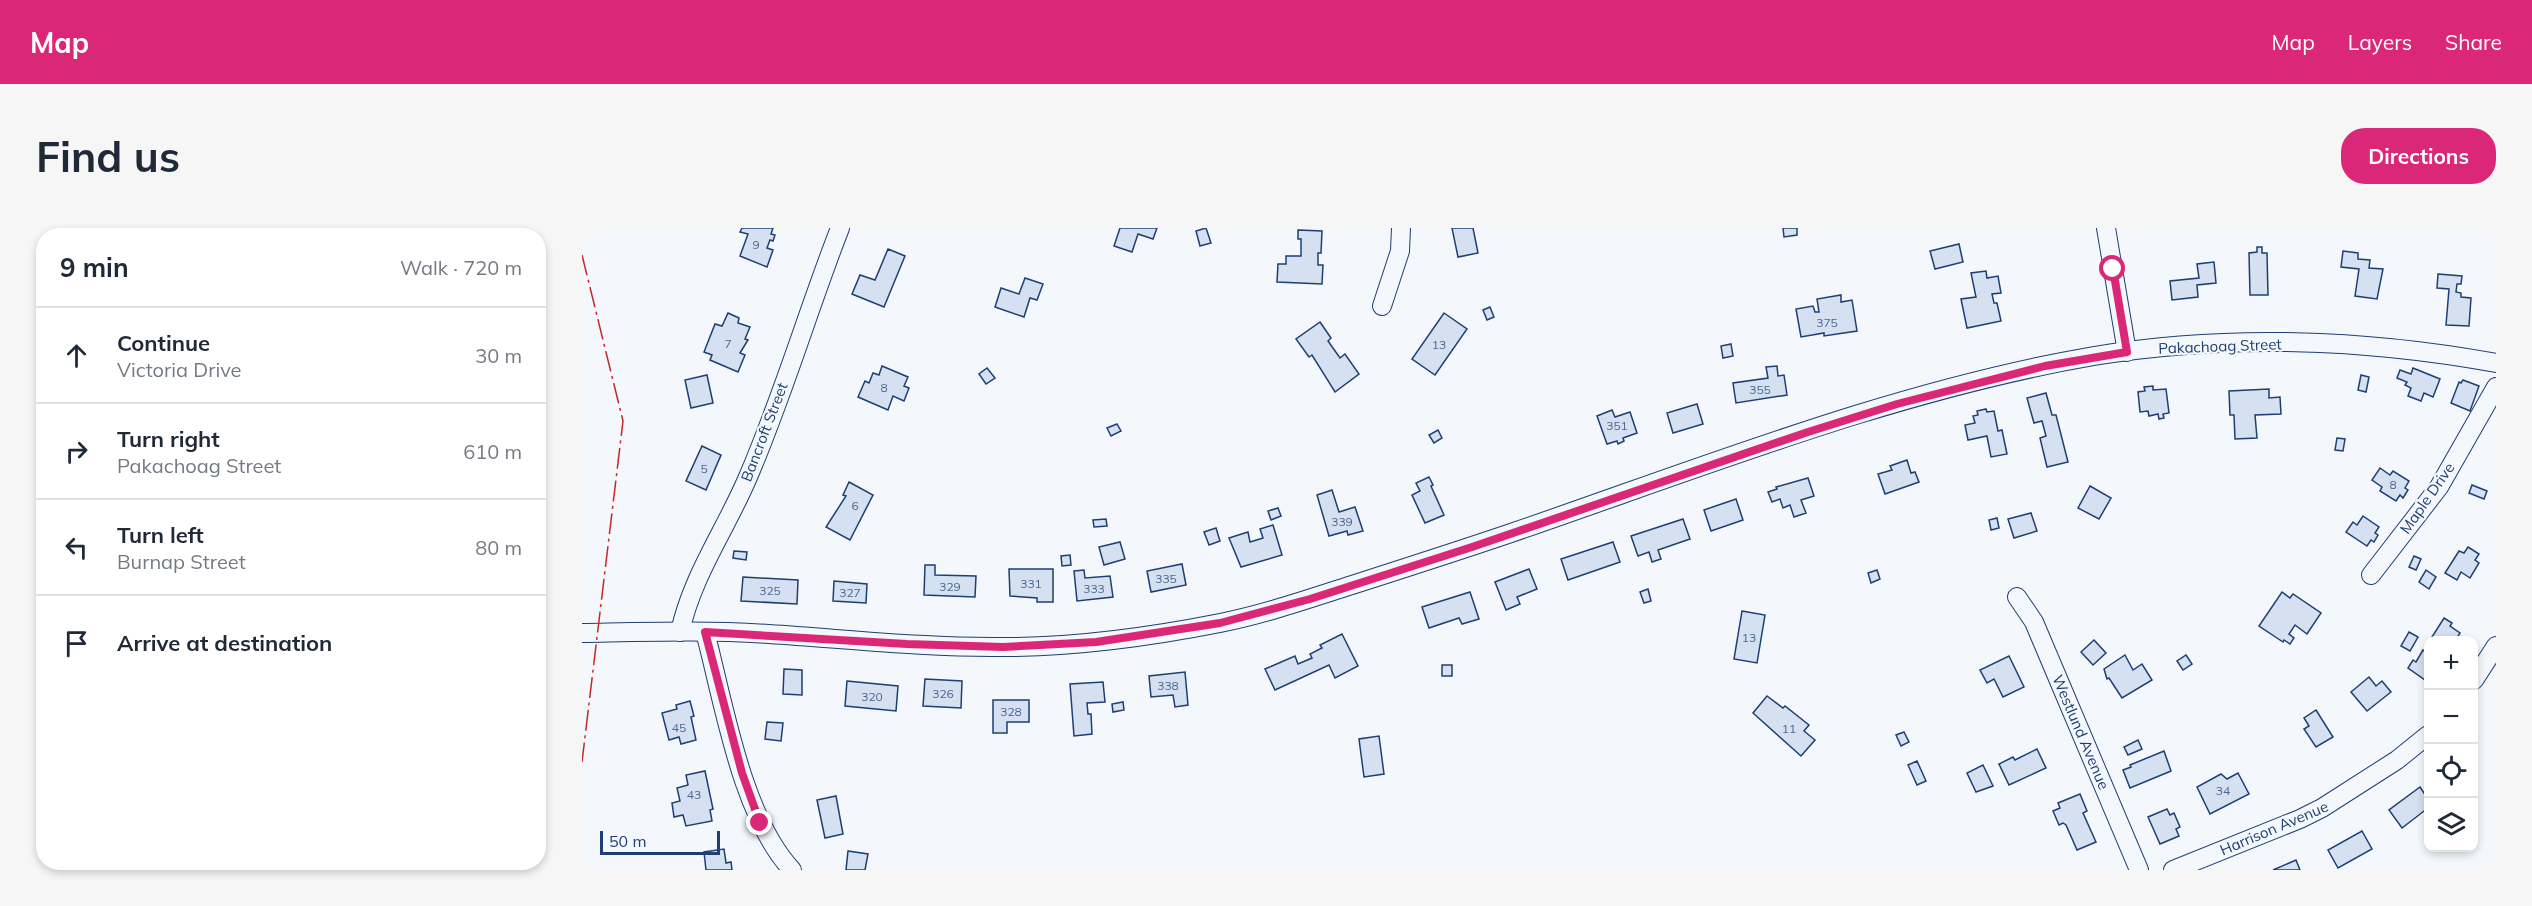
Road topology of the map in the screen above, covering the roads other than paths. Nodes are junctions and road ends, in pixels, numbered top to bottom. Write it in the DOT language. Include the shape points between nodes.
graph roads {
  1 [pos="840,228"];
  2 [pos="1401,228"];
  3 [pos="2106,228"];
  4 [pos="1382,306"];
  5 [pos="2127,352"];
  6 [pos="2496,363"];
  7 [pos="2496,387"];
  8 [pos="2371,575"];
  9 [pos="2017,597"];
  10 [pos="680,632"];
  11 [pos="705,632"];
  12 [pos="582,633"];
  13 [pos="2496,646"];
  14 [pos="2478,674"];
  15 [pos="2424,738"];
  16 [pos="792,870"];
  17 [pos="2139,870"];
  18 [pos="2173,870"];
  1 -- 10 [label="street, Bancroft Street" via="763,441 692,590"];
  2 -- 4 [label="street" via="1398,260"];
  3 -- 5 [label="street"];
  5 -- 6 [label="street, Pakachoag Street" via="2191,345 2289,343 2409,351"];
  5 -- 11 [label="street, Pakachoag Street" via="2045,366 1897,404 1472,547 1310,599 1220,623 1105,641 1003,647"];
  7 -- 8 [label="street, Maple Drive" via="2439,487"];
  9 -- 17 [label="street, Westlund Avenue" via="2034,622"];
  10 -- 11 [label="street, Pakachoag Street"];
  10 -- 12 [label="street, Pakachoag Street"];
  11 -- 16 [label="street" via="753,806 769,839"];
  13 -- 14 [label="street"];
  15 -- 18 [label="street, Harrison Avenue" via="2322,808"];
}
